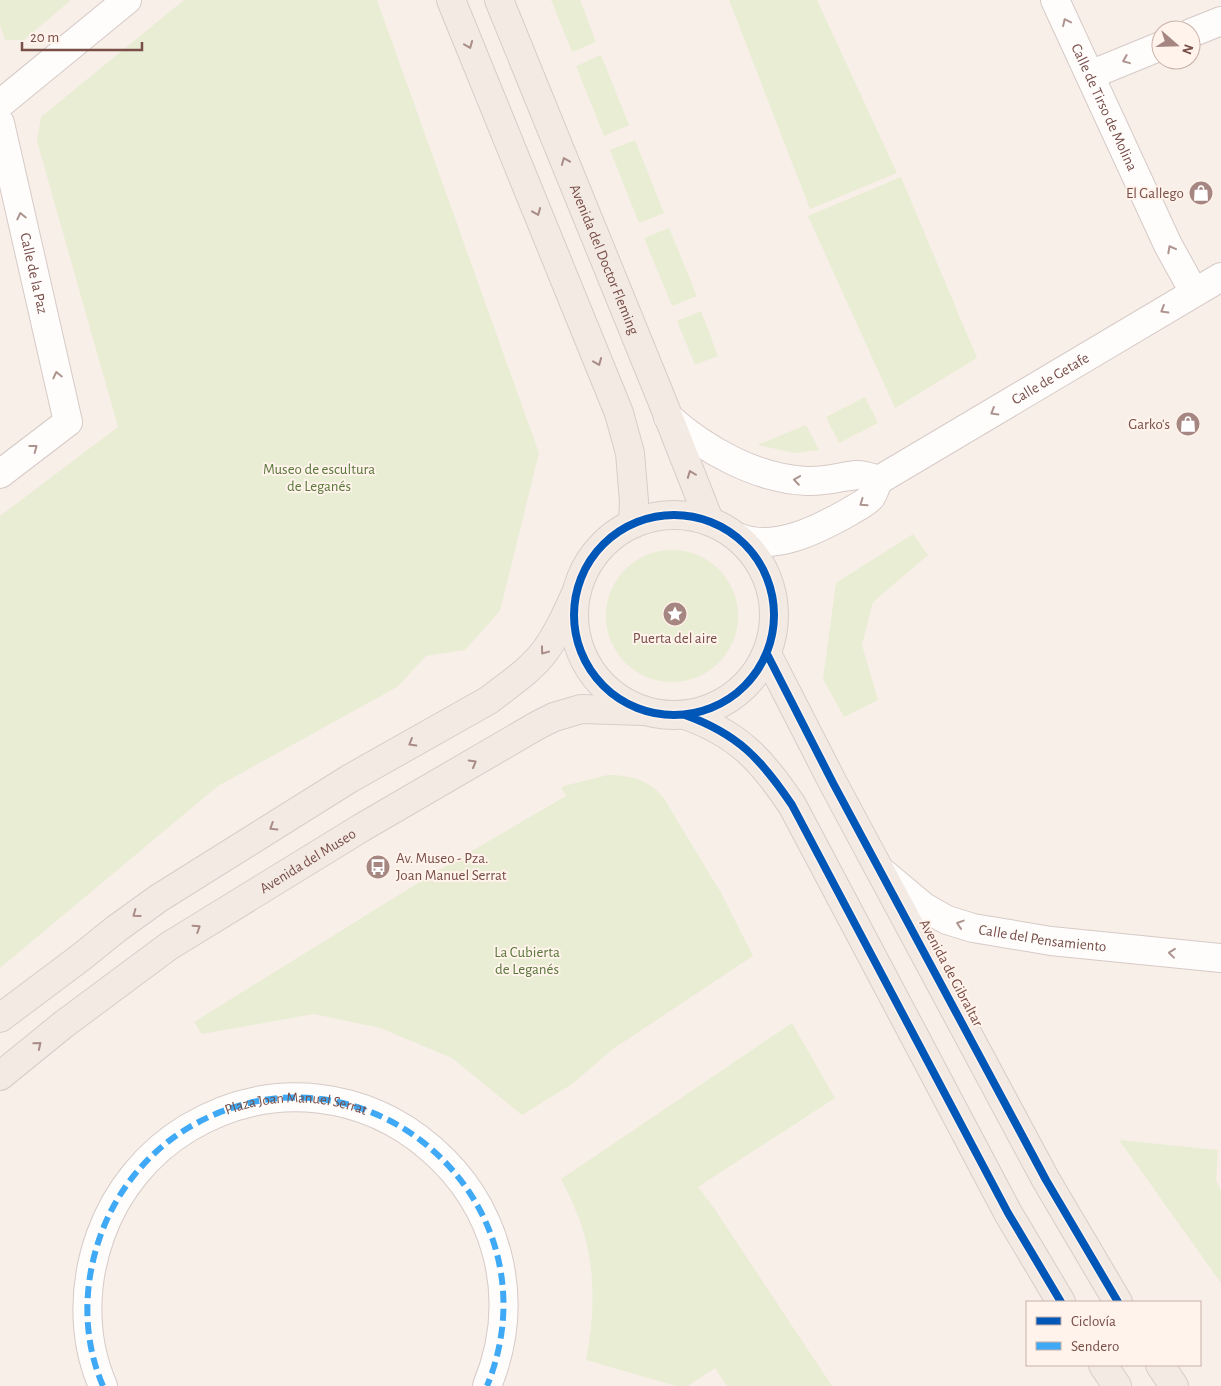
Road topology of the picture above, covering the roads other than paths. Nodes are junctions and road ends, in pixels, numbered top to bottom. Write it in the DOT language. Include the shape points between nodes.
graph roads {
  1 [pos="127,0"];
  2 [pos="451,0"];
  3 [pos="499,0"];
  4 [pos="1055,0"];
  5 [pos="1221,21"];
  6 [pos="1201,29"];
  7 [pos="1151,50"];
  8 [pos="1090,75"];
  9 [pos="0,104"];
  10 [pos="0,123"];
  11 [pos="1221,278"];
  12 [pos="1194,292"];
  13 [pos="668,417"];
  14 [pos="0,474"];
  15 [pos="879,480"];
  16 [pos="709,520"];
  17 [pos="633,522"];
  18 [pos="740,538"];
  19 [pos="576,593"];
  20 [pos="766,654"];
  21 [pos="643,711"];
  22 [pos="684,715"];
  23 [pos="881,871"];
  24 [pos="1221,958"];
  25 [pos="0,1018"];
  26 [pos="0,1076"];
  27 [pos="1060,1301"];
  28 [pos="1117,1301"];
  29 [pos="1104,1366"];
  30 [pos="1161,1366"];
  31 [pos="103,1386"];
  32 [pos="487,1386"];
  33 [pos="1117,1386"];
  34 [pos="1174,1386"];
  1 -- 9 [label="street"];
  2 -- 17 [label="main road, one-way" via="619,413 630,453"];
  13 -- 3 [label="main road, Avenida del Doctor Fleming, one-way"];
  8 -- 4 [label="street, Calle de Tirso de Molina, one-way"];
  5 -- 6 [label="street"];
  7 -- 8 [label="street, one-way"];
  12 -- 8 [label="street, Calle de Tirso de Molina, one-way" via="1168,245"];
  14 -- 10 [label="street, Calle de la Paz, one-way" via="68,422"];
  11 -- 12 [label="street, Calle de Getafe"];
  12 -- 15 [label="street, Calle de Getafe, one-way"];
  15 -- 13 [label="street, one-way" via="858,475 808,482 772,476 719,452"];
  16 -- 13 [label="main road, Avenida del Doctor Fleming, one-way"];
  15 -- 18 [label="street, Calle de Getafe, one-way" via="870,498 805,534 762,542"];
  16 -- 17 [label="main road" via="684,514 658,515"];
  16 -- 18 [label="main road"];
  17 -- 19 [label="main road" via="607,540 587,564"];
  18 -- 20 [label="main road" via="757,557 769,580 774,604 774,629"];
  19 -- 21 [label="main road" via="575,630 587,665 610,694"];
  19 -- 25 [label="main road, one-way" via="544,652 527,671 489,700 349,780 159,898"];
  20 -- 22 [label="main road" via="753,677 734,696 710,708"];
  20 -- 23 [label="main road, Avenida de Gibraltar"];
  21 -- 22 [label="main road"];
  26 -- 21 [label="main road, Avenida del Museo, one-way" via="169,946 353,832 538,725 581,709"];
  22 -- 27 [label="main road" via="721,730 756,756 792,805 1004,1205"];
  24 -- 23 [label="street, Calle del Pensamiento, one-way" via="1050,941 973,928 947,920 924,907"];
  23 -- 28 [label="main road, Avenida de Gibraltar" via="1046,1180"];
  29 -- 33 [label="main road"];
  30 -- 34 [label="main road"];
  31 -- 32 [label="street, Plaza Joan Manuel Serrat" via="90,1339 87,1298 93,1259 106,1220 126,1185 152,1155 174,1137 216,1113 250,1102 304,1097 359,1107 398,1124 447,1163 472,1196 491,1234 501,1274 501,1337"];
}
